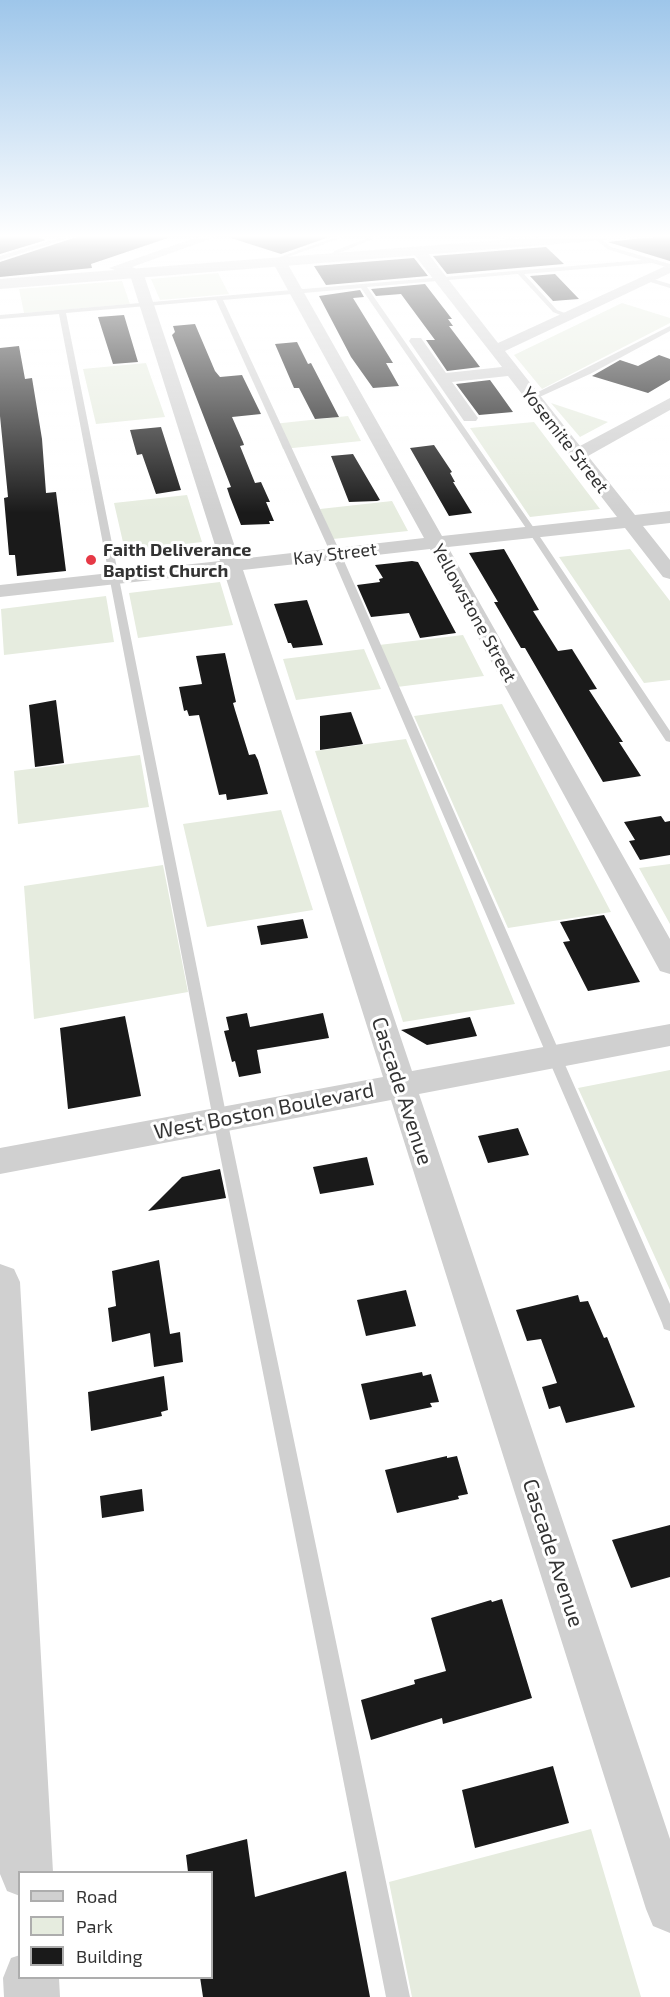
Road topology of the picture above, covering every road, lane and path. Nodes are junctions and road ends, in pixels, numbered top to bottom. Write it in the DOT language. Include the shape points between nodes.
graph roads {
  1 [pos="65,327"];
  2 [pos="154,327"];
  3 [pos="232,327"];
  4 [pos="316,327"];
  5 [pos="392,327"];
  6 [pos="477,327"];
  7 [pos="544,327"];
  8 [pos="670,328"];
  9 [pos="416,341"];
  10 [pos="495,350"];
  11 [pos="511,371"];
  12 [pos="442,378"];
  13 [pos="532,397"];
  14 [pos="670,402"];
  15 [pos="470,418"];
  16 [pos="577,455"];
  17 [pos="670,517"];
  18 [pos="630,521"];
  19 [pos="532,531"];
  20 [pos="435,542"];
  21 [pos="336,554"];
  22 [pos="231,567"];
  23 [pos="670,573"];
  24 [pos="113,579"];
  25 [pos="0,591"];
  26 [pos="670,739"];
  27 [pos="670,964"];
  28 [pos="670,1035"];
  29 [pos="553,1056"];
  30 [pos="401,1085"];
  31 [pos="220,1119"];
  32 [pos="0,1161"];
  33 [pos="0,1282"];
  34 [pos="670,1323"];
  35 [pos="26,1871"];
  36 [pos="670,1910"];
  37 [pos="31,1979"];
  38 [pos="32,1997"];
  39 [pos="398,1997"];
  1 -- 24 [label="lane"];
  2 -- 22 [label="street, Cascade Avenue"];
  3 -- 21 [label="lane"];
  4 -- 20 [label="street, Yellowstone Street"];
  5 -- 19 [label="lane"];
  6 -- 10 [label="street, Yosemite Street"];
  7 -- 10 [label="street"];
  8 -- 13 [label="lane"];
  9 -- 12 [label="street"];
  10 -- 11 [label="street, Yosemite Street"];
  11 -- 12 [label="street"];
  11 -- 13 [label="street, Yosemite Street"];
  12 -- 15 [label="street"];
  13 -- 16 [label="street, Yosemite Street"];
  14 -- 16 [label="street"];
  16 -- 18 [label="street, Yosemite Street"];
  17 -- 18 [label="street, Kay Street"];
  18 -- 19 [label="street, Kay Street"];
  18 -- 23 [label="street, Yosemite Street"];
  19 -- 20 [label="street, Kay Street"];
  19 -- 26 [label="lane"];
  20 -- 21 [label="street, Kay Street"];
  20 -- 27 [label="street, Yellowstone Street"];
  21 -- 22 [label="street, Kay Street"];
  21 -- 29 [label="lane"];
  22 -- 24 [label="street, Kay Street"];
  22 -- 30 [label="street, Cascade Avenue"];
  24 -- 25 [label="street, Kay Street"];
  24 -- 31 [label="lane"];
  28 -- 29 [label="street, West Boston Boulevard"];
  29 -- 30 [label="street, West Boston Boulevard"];
  29 -- 34 [label="lane"];
  30 -- 31 [label="street, West Boston Boulevard"];
  30 -- 36 [label="street, Cascade Avenue"];
  31 -- 32 [label="street, West Boston Boulevard"];
  31 -- 39 [label="lane"];
  33 -- 35 [label="street"];
  37 -- 38 [label="street"];
}
